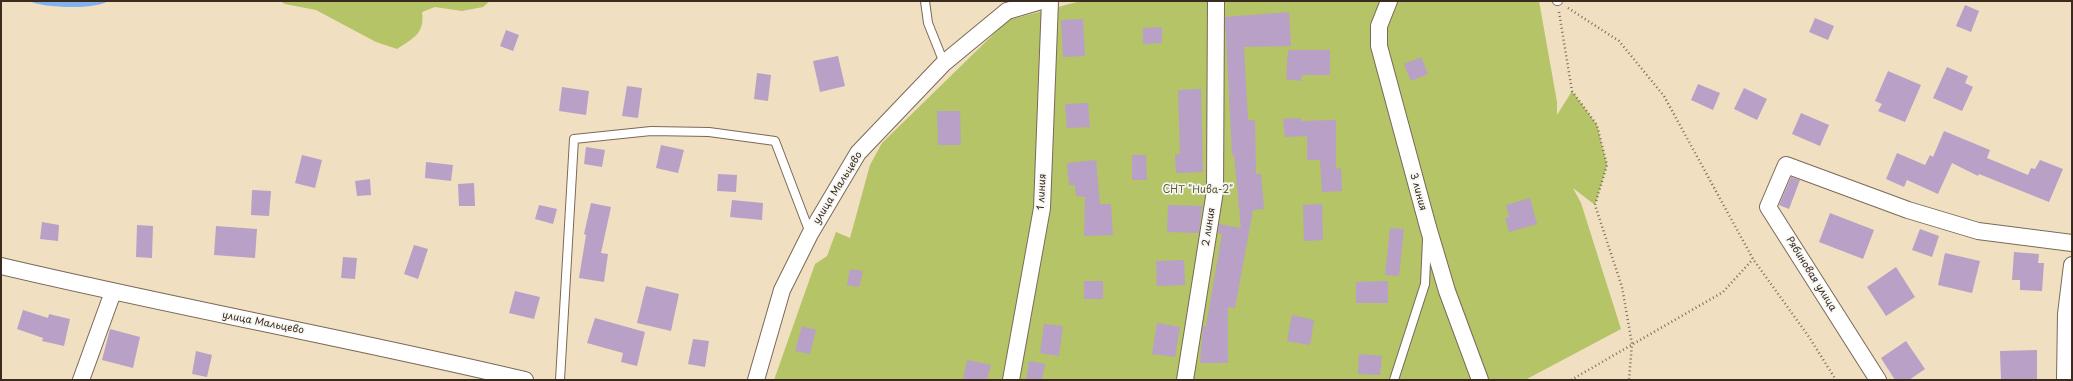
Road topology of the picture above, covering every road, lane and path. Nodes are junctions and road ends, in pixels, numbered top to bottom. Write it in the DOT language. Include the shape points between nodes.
graph roads {
  1 [pos="925,1"];
  2 [pos="1041,1"];
  3 [pos="1050,1"];
  4 [pos="1216,1"];
  5 [pos="1389,1"];
  6 [pos="1558,1"];
  7 [pos="944,63"];
  8 [pos="1428,227"];
  9 [pos="810,234"];
  10 [pos="2072,243"];
  11 [pos="1753,259"];
  12 [pos="2072,265"];
  13 [pos="1,266"];
  14 [pos="113,292"];
  15 [pos="1632,344"];
  16 [pos="81,380"];
  17 [pos="525,380"];
  18 [pos="560,380"];
  19 [pos="756,380"];
  20 [pos="1011,380"];
  21 [pos="1185,380"];
  22 [pos="1394,380"];
  23 [pos="1480,380"];
  24 [pos="1571,380"];
  25 [pos="1629,380"];
  26 [pos="1836,380"];
  27 [pos="1878,380"];
  28 [pos="2066,380"];
  1 -- 7 [label="lane" via="928,23"];
  2 -- 7 [label="street, улица Мальцево" via="1007,10"];
  3 -- 20 [label="street, 1 линия" via="1042,208"];
  4 -- 21 [label="street, 2 линия" via="1214,191"];
  5 -- 8 [label="street, 3 линия" via="1379,26 1378,46"];
  6 -- 11 [label="path" via="1619,41 1664,96"];
  6 -- 15 [label="path" via="1572,91 1597,125 1607,164 1595,205 1622,287"];
  7 -- 9 [label="street, улица Мальцево" via="858,153"];
  8 -- 22 [label="lane" via="1425,284"];
  8 -- 23 [label="street, 3 линия" via="1447,291"];
  9 -- 18 [label="lane" via="775,141 709,132 666,131 574,139"];
  9 -- 19 [label="street, улица Мальцево" via="782,290"];
  10 -- 27 [label="street, Рябиновая улица" via="1978,231 1908,210 1786,165 1768,207"];
  11 -- 15 [label="path" via="1723,292"];
  11 -- 26 [label="path" via="1809,337"];
  12 -- 28 [label="street" via="2066,314"];
  13 -- 14 [label="street, улица Мальцево"];
  14 -- 16 [label="street"];
  14 -- 17 [label="street, улица Мальцево" via="390,348"];
  15 -- 24 [label="path"];
  15 -- 25 [label="path"];
}
